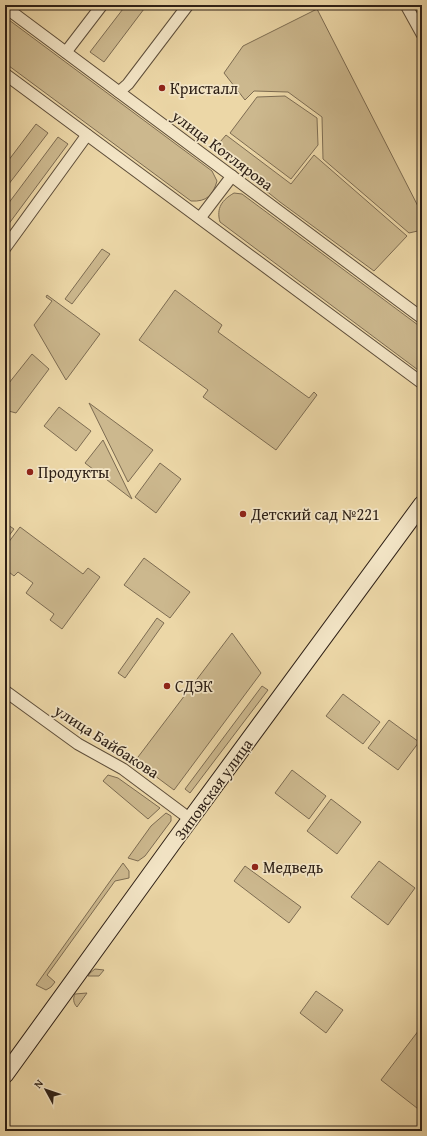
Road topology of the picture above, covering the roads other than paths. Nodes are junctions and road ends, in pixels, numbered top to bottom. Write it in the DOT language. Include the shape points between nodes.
graph roads {
  1 [pos="102,5"];
  2 [pos="188,5"];
  3 [pos="406,5"];
  4 [pos="5,7"];
  5 [pos="422,34"];
  6 [pos="66,52"];
  7 [pos="5,74"];
  8 [pos="119,92"];
  9 [pos="87,135"];
  10 [pos="232,176"];
  11 [pos="200,218"];
  12 [pos="5,248"];
  13 [pos="422,318"];
  14 [pos="422,383"];
  15 [pos="422,504"];
  16 [pos="5,691"];
  17 [pos="190,819"];
  18 [pos="5,1075"];
  1 -- 6 [label="street"];
  2 -- 8 [label="street" via="128,84"];
  3 -- 5 [label="street"];
  4 -- 6 [label="street, улица Котлярова"];
  6 -- 8 [label="street, улица Котлярова"];
  7 -- 9 [label="street"];
  8 -- 10 [label="street, улица Котлярова"];
  9 -- 11 [label="street"];
  9 -- 12 [label="street"];
  10 -- 11 [label="street"];
  10 -- 13 [label="street, улица Котлярова"];
  11 -- 14 [label="street"];
  15 -- 17 [label="street, Зиповская улица"];
  16 -- 17 [label="street, улица Байбакова" via="78,744 124,769"];
  17 -- 18 [label="street, Зиповская улица"];
}
